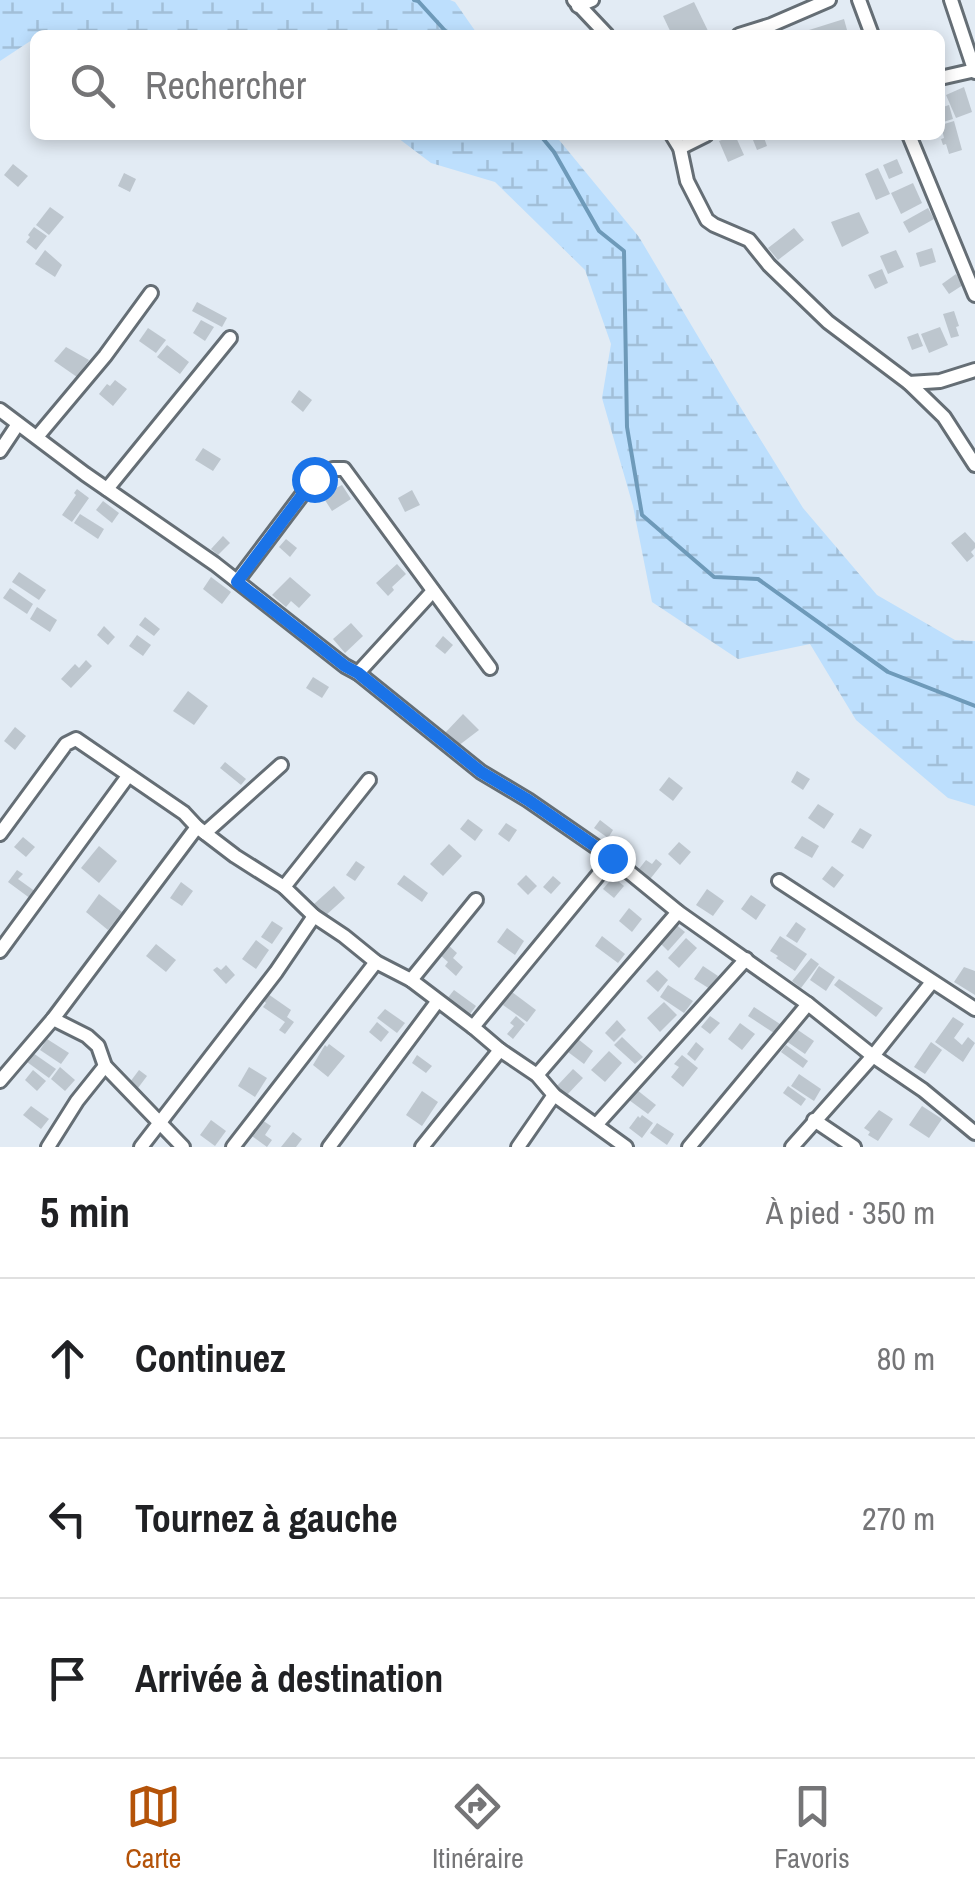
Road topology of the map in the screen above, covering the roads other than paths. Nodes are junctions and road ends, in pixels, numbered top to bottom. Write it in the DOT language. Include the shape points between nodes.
graph roads {
  1 [pos="592,0"];
  2 [pos="829,0"];
  3 [pos="860,0"];
  4 [pos="950,0"];
  5 [pos="576,3"];
  6 [pos="602,30"];
  7 [pos="755,30"];
  8 [pos="870,30"];
  9 [pos="975,71"];
  10 [pos="945,77"];
  11 [pos="910,140"];
  12 [pos="676,141"];
  13 [pos="152,293"];
  14 [pos="975,295"];
  15 [pos="230,338"];
  16 [pos="975,370"];
  17 [pos="909,383"];
  18 [pos="0,410"];
  19 [pos="18,424"];
  20 [pos="37,437"];
  21 [pos="0,451"];
  22 [pos="975,465"];
  23 [pos="106,489"];
  24 [pos="237,582"];
  25 [pos="433,591"];
  26 [pos="490,668"];
  27 [pos="358,673"];
  28 [pos="281,765"];
  29 [pos="128,776"];
  30 [pos="369,780"];
  31 [pos="201,830"];
  32 [pos="0,834"];
  33 [pos="612,858"];
  34 [pos="779,881"];
  35 [pos="284,887"];
  36 [pos="476,900"];
  37 [pos="678,912"];
  38 [pos="314,916"];
  39 [pos="0,952"];
  40 [pos="746,959"];
  41 [pos="376,962"];
  42 [pos="411,980"];
  43 [pos="932,982"];
  44 [pos="437,1002"];
  45 [pos="808,1004"];
  46 [pos="975,1009"];
  47 [pos="53,1019"];
  48 [pos="472,1027"];
  49 [pos="500,1050"];
  50 [pos="874,1056"];
  51 [pos="105,1066"];
  52 [pos="538,1075"];
  53 [pos="0,1081"];
  54 [pos="554,1095"];
  55 [pos="814,1120"];
  56 [pos="160,1121"];
  57 [pos="597,1124"];
  58 [pos="975,1133"];
  59 [pos="48,1147"];
  60 [pos="141,1147"];
  61 [pos="183,1147"];
  62 [pos="233,1147"];
  63 [pos="329,1147"];
  64 [pos="422,1147"];
  65 [pos="518,1147"];
  66 [pos="626,1147"];
  67 [pos="689,1147"];
  68 [pos="792,1147"];
  69 [pos="854,1147"];
  1 -- 5 [label="street"];
  2 -- 7 [label="street"];
  3 -- 8 [label="street"];
  4 -- 9 [label="street"];
  5 -- 6 [label="street"];
  9 -- 10 [label="street"];
  11 -- 14 [label="street"];
  12 -- 17 [label="street" via="706,220 749,240 828,322"];
  13 -- 20 [label="street"];
  15 -- 23 [label="street"];
  16 -- 17 [label="street"];
  17 -- 22 [label="street" via="944,417"];
  18 -- 19 [label="street"];
  19 -- 20 [label="street"];
  19 -- 21 [label="street"];
  20 -- 23 [label="street"];
  23 -- 24 [label="street"];
  24 -- 25 [label="street" via="314,479 344,469"];
  24 -- 27 [label="street"];
  25 -- 26 [label="street"];
  25 -- 27 [label="street"];
  27 -- 33 [label="street" via="481,772"];
  28 -- 31 [label="street"];
  29 -- 31 [label="street"];
  29 -- 32 [label="street" via="84,743 71,741"];
  29 -- 39 [label="street"];
  30 -- 35 [label="street"];
  31 -- 35 [label="street"];
  31 -- 47 [label="street"];
  33 -- 37 [label="street"];
  33 -- 48 [label="street"];
  34 -- 43 [label="street"];
  35 -- 38 [label="street"];
  36 -- 42 [label="street"];
  37 -- 40 [label="street"];
  37 -- 52 [label="street"];
  38 -- 41 [label="street"];
  38 -- 56 [label="street"];
  40 -- 45 [label="street"];
  40 -- 57 [label="street"];
  41 -- 42 [label="street"];
  41 -- 62 [label="street"];
  42 -- 44 [label="street"];
  43 -- 46 [label="street"];
  43 -- 50 [label="street"];
  44 -- 48 [label="street"];
  44 -- 63 [label="street"];
  45 -- 50 [label="street"];
  45 -- 67 [label="street"];
  47 -- 51 [label="street" via="87,1036"];
  47 -- 53 [label="street"];
  48 -- 49 [label="street"];
  49 -- 52 [label="street"];
  49 -- 64 [label="street"];
  50 -- 55 [label="street"];
  50 -- 58 [label="street"];
  51 -- 56 [label="street"];
  51 -- 59 [label="street"];
  52 -- 54 [label="street"];
  54 -- 57 [label="street"];
  54 -- 65 [label="street"];
  55 -- 68 [label="street"];
  55 -- 69 [label="street"];
  56 -- 60 [label="street"];
  56 -- 61 [label="street"];
  57 -- 66 [label="street"];
}
